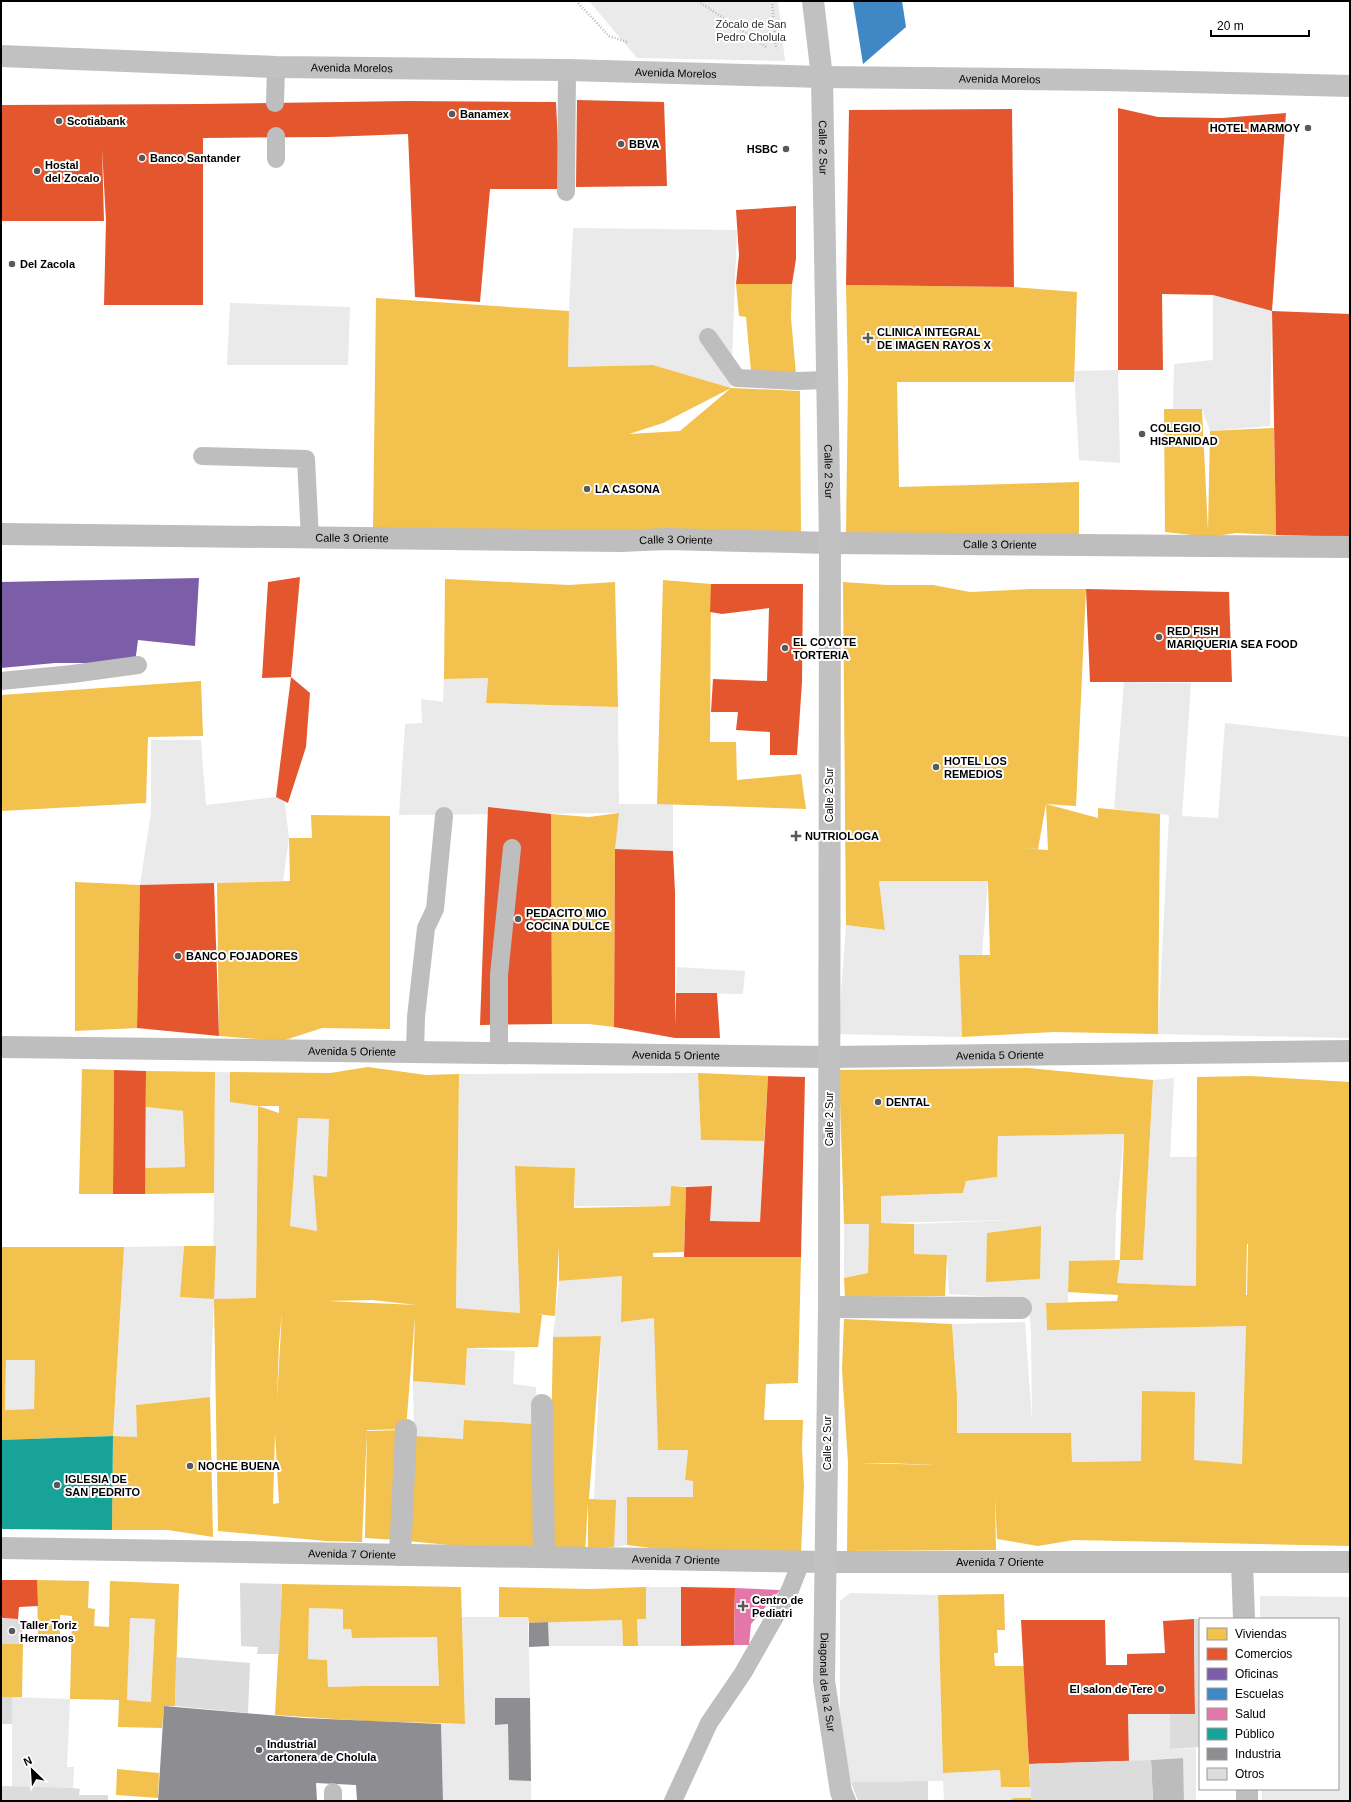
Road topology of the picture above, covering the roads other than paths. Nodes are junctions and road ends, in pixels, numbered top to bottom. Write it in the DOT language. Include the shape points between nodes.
graph roads {
  1 [pos="813,1"];
  2 [pos="1,56"];
  3 [pos="276,67"];
  4 [pos="567,70"];
  5 [pos="812,76"];
  6 [pos="1350,86"];
  7 [pos="275,103"];
  8 [pos="276,136"];
  9 [pos="276,159"];
  10 [pos="566,192"];
  11 [pos="708,337"];
  12 [pos="827,380"];
  13 [pos="202,456"];
  14 [pos="1,534"];
  15 [pos="310,539"];
  16 [pos="830,543"];
  17 [pos="1350,547"];
  18 [pos="138,665"];
  19 [pos="1,681"];
  20 [pos="444,816"];
  21 [pos="512,848"];
  22 [pos="1,1047"];
  23 [pos="1350,1051"];
  24 [pos="415,1052"];
  25 [pos="499,1053"];
  26 [pos="828,1057"];
  27 [pos="828,1307"];
  28 [pos="1021,1308"];
  29 [pos="542,1405"];
  30 [pos="406,1430"];
  31 [pos="1,1548"];
  32 [pos="400,1555"];
  33 [pos="544,1558"];
  34 [pos="801,1562"];
  35 [pos="827,1562"];
  36 [pos="1242,1562"];
  37 [pos="1350,1562"];
  38 [pos="1244,1618"];
  39 [pos="1247,1790"];
  40 [pos="673,1801"];
  41 [pos="845,1801"];
  42 [pos="1247,1801"];
  1 -- 5 [label="main road, Calle 2 Sur"];
  2 -- 3 [label="main road, Avenida Morelos"];
  3 -- 4 [label="main road, Avenida Morelos"];
  3 -- 7 [label="lane"];
  4 -- 5 [label="main road, Avenida Morelos"];
  4 -- 10 [label="lane"];
  5 -- 6 [label="main road, Avenida Morelos"];
  5 -- 12 [label="main road, Calle 2 Sur"];
  8 -- 9 [label="lane"];
  11 -- 12 [label="lane" via="737,378"];
  12 -- 16 [label="main road, Calle 2 Sur"];
  13 -- 15 [label="lane" via="306,458"];
  14 -- 15 [label="street, Calle 3 Oriente"];
  15 -- 16 [label="street, Calle 3 Oriente" via="667,539"];
  16 -- 17 [label="street, Calle 3 Oriente"];
  16 -- 26 [label="main road, Calle 2 Sur"];
  18 -- 19 [label="lane"];
  20 -- 24 [label="lane" via="435,909 426,928 416,1017"];
  21 -- 25 [label="lane" via="499,975"];
  22 -- 24 [label="street, Avenida 5 Oriente"];
  23 -- 26 [label="street, Avenida 5 Oriente"];
  24 -- 25 [label="street, Avenida 5 Oriente"];
  25 -- 26 [label="street, Avenida 5 Oriente"];
  26 -- 27 [label="main road, Calle 2 Sur"];
  27 -- 28 [label="street"];
  27 -- 35 [label="main road, Calle 2 Sur"];
  29 -- 33 [label="street"];
  30 -- 32 [label="street"];
  31 -- 32 [label="street, Avenida 7 Oriente"];
  32 -- 33 [label="street, Avenida 7 Oriente"];
  33 -- 34 [label="street, Avenida 7 Oriente"];
  34 -- 35 [label="street, Avenida 7 Oriente"];
  34 -- 40 [label="lane" via="790,1590 743,1673 708,1723"];
  35 -- 36 [label="street, Avenida 7 Oriente"];
  35 -- 41 [label="main road, Diagonal de la 2 Sur" via="824,1681 841,1792"];
  36 -- 37 [label="street, Avenida 7 Oriente"];
  36 -- 38 [label="street"];
  39 -- 42 [label="street"];
}
